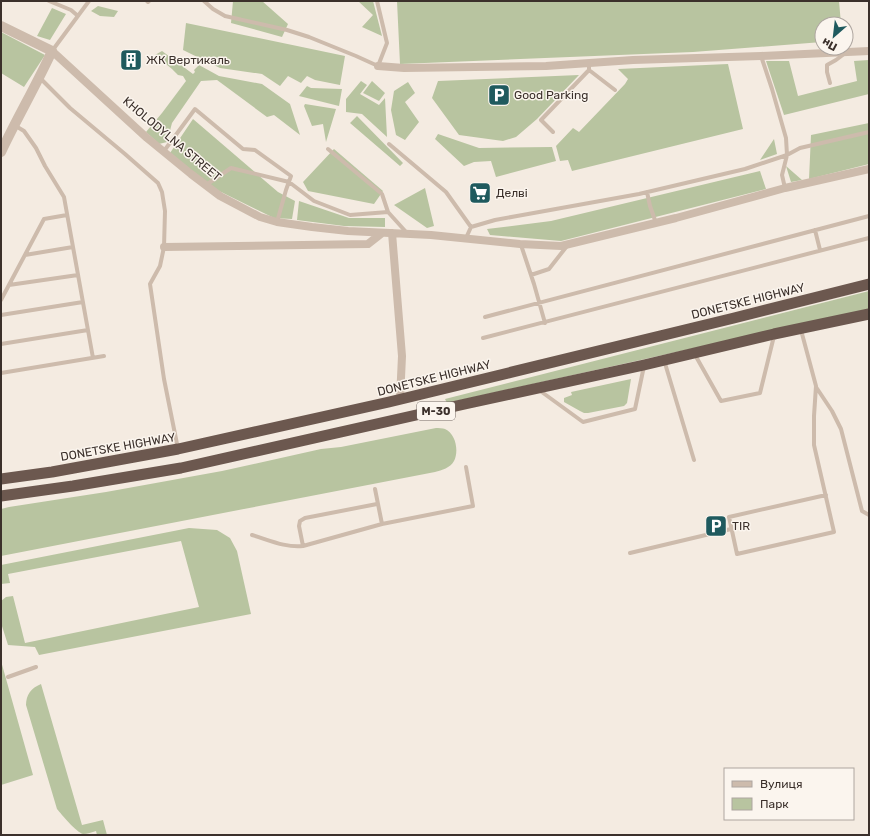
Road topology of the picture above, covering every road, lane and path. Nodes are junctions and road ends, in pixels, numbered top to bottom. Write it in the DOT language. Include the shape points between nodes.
graph roads {
  1 [pos="50,1"];
  2 [pos="89,1"];
  3 [pos="204,1"];
  4 [pos="377,1"];
  5 [pos="78,16"];
  6 [pos="1,26"];
  7 [pos="52,51"];
  8 [pos="869,51"];
  9 [pos="854,52"];
  10 [pos="814,54"];
  11 [pos="761,56"];
  12 [pos="841,56"];
  13 [pos="378,66"];
  14 [pos="589,67"];
  15 [pos="40,78"];
  16 [pos="830,83"];
  17 [pos="615,90"];
  18 [pos="14,125"];
  19 [pos="553,132"];
  20 [pos="869,132"];
  21 [pos="390,144"];
  22 [pos="328,149"];
  23 [pos="1,152"];
  24 [pos="164,152"];
  25 [pos="787,155"];
  26 [pos="869,169"];
  27 [pos="289,182"];
  28 [pos="206,185"];
  29 [pos="785,188"];
  30 [pos="647,192"];
  31 [pos="388,212"];
  32 [pos="67,215"];
  33 [pos="869,216"];
  34 [pos="278,222"];
  35 [pos="656,223"];
  36 [pos="471,227"];
  37 [pos="815,230"];
  38 [pos="382,233"];
  39 [pos="392,233"];
  40 [pos="408,234"];
  41 [pos="466,238"];
  42 [pos="869,238"];
  43 [pos="520,244"];
  44 [pos="568,244"];
  45 [pos="73,247"];
  46 [pos="164,247"];
  47 [pos="820,250"];
  48 [pos="25,255"];
  49 [pos="78,274"];
  50 [pos="531,275"];
  51 [pos="869,284"];
  52 [pos="9,285"];
  53 [pos="1,300"];
  54 [pos="82,302"];
  55 [pos="539,303"];
  56 [pos="869,314"];
  57 [pos="1,315"];
  58 [pos="485,317"];
  59 [pos="545,323"];
  60 [pos="801,329"];
  61 [pos="88,330"];
  62 [pos="774,334"];
  63 [pos="483,338"];
  64 [pos="1,344"];
  65 [pos="694,353"];
  66 [pos="104,356"];
  67 [pos="93,358"];
  68 [pos="664,360"];
  69 [pos="644,365"];
  70 [pos="1,372"];
  71 [pos="816,386"];
  72 [pos="537,388"];
  73 [pos="400,399"];
  74 [pos="178,449"];
  75 [pos="694,460"];
  76 [pos="466,466"];
  77 [pos="1,479"];
  78 [pos="375,489"];
  79 [pos="826,495"];
  80 [pos="1,496"];
  81 [pos="378,504"];
  82 [pos="869,515"];
  83 [pos="382,524"];
  84 [pos="731,529"];
  85 [pos="252,535"];
  86 [pos="303,546"];
  87 [pos="630,553"];
  88 [pos="36,667"];
  89 [pos="8,677"];
  1 -- 5 [label="lane"];
  2 -- 5 [label="lane"];
  3 -- 13 [label="lane" via="225,16 309,37"];
  4 -- 13 [label="lane" via="387,43"];
  5 -- 7 [label="lane"];
  6 -- 7 [label="street, KHOLODYLNA STREET"];
  7 -- 15 [label="street"];
  7 -- 24 [label="street, KHOLODYLNA STREET"];
  8 -- 9 [label="street"];
  10 -- 11 [label="street"];
  11 -- 14 [label="street" via="633,60"];
  11 -- 25 [label="lane" via="786,138"];
  12 -- 16 [label="lane" via="827,65"];
  13 -- 14 [label="street"];
  14 -- 17 [label="lane"];
  14 -- 19 [label="lane" via="541,120"];
  15 -- 18 [label="street"];
  15 -- 46 [label="lane" via="70,108 158,183 165,211"];
  18 -- 23 [label="street"];
  18 -- 32 [label="lane" via="24,132 36,148 64,197"];
  20 -- 25 [label="lane" via="800,148"];
  21 -- 36 [label="lane" via="446,192"];
  22 -- 31 [label="lane" via="382,194"];
  24 -- 27 [label="lane" via="195,109 243,149 255,150 291,176"];
  24 -- 28 [label="street, KHOLODYLNA STREET"];
  25 -- 29 [label="lane" via="782,175"];
  25 -- 30 [label="lane" via="745,169"];
  26 -- 29 [label="street, KHOLODYLNA STREET"];
  27 -- 28 [label="lane" via="231,168"];
  27 -- 31 [label="lane" via="314,201 350,215"];
  27 -- 34 [label="lane"];
  28 -- 34 [label="street, KHOLODYLNA STREET" via="220,196 260,217"];
  29 -- 35 [label="street, KHOLODYLNA STREET"];
  30 -- 35 [label="lane"];
  30 -- 36 [label="lane"];
  31 -- 40 [label="lane"];
  32 -- 45 [label="lane"];
  32 -- 48 [label="lane" via="44,219"];
  33 -- 37 [label="lane"];
  34 -- 38 [label="street, KHOLODYLNA STREET" via="312,228"];
  35 -- 44 [label="street, KHOLODYLNA STREET"];
  36 -- 41 [label="lane"];
  37 -- 47 [label="lane"];
  37 -- 55 [label="lane"];
  38 -- 39 [label="street, KHOLODYLNA STREET"];
  38 -- 46 [label="street" via="368,244"];
  39 -- 40 [label="street, KHOLODYLNA STREET"];
  39 -- 73 [label="street" via="402,356"];
  40 -- 41 [label="street, KHOLODYLNA STREET"];
  41 -- 43 [label="street, KHOLODYLNA STREET"];
  42 -- 47 [label="lane"];
  43 -- 44 [label="street, KHOLODYLNA STREET"];
  43 -- 50 [label="lane"];
  44 -- 50 [label="lane" via="549,269"];
  45 -- 48 [label="lane"];
  45 -- 49 [label="lane"];
  46 -- 74 [label="lane" via="160,266 150,284 164,379"];
  47 -- 59 [label="lane"];
  48 -- 52 [label="lane"];
  49 -- 52 [label="lane"];
  49 -- 54 [label="lane"];
  50 -- 55 [label="lane"];
  51 -- 73 [label="highway, DONETSKE HIGHWAY / М-30"];
  52 -- 53 [label="lane"];
  54 -- 57 [label="lane"];
  54 -- 61 [label="lane"];
  55 -- 58 [label="lane"];
  55 -- 59 [label="lane"];
  56 -- 60 [label="highway, М-30"];
  59 -- 63 [label="lane"];
  60 -- 62 [label="highway, М-30"];
  60 -- 71 [label="lane"];
  61 -- 64 [label="lane"];
  61 -- 67 [label="lane"];
  62 -- 65 [label="highway, М-30"];
  62 -- 65 [label="lane" via="760,393 720,402"];
  65 -- 68 [label="highway, М-30"];
  66 -- 67 [label="lane"];
  67 -- 70 [label="lane"];
  68 -- 69 [label="highway, М-30"];
  68 -- 75 [label="lane"];
  69 -- 72 [label="highway, М-30"];
  69 -- 72 [label="lane" via="635,409 583,422"];
  71 -- 79 [label="lane" via="814,445"];
  71 -- 82 [label="lane" via="841,428 862,511"];
  72 -- 80 [label="highway, М-30" via="182,468"];
  73 -- 74 [label="highway, DONETSKE HIGHWAY / М-30"];
  74 -- 77 [label="highway, DONETSKE HIGHWAY / М-30"];
  76 -- 83 [label="lane" via="473,506"];
  78 -- 81 [label="lane"];
  79 -- 84 [label="lane" via="728,517"];
  79 -- 84 [label="lane" via="834,532 737,554"];
  81 -- 83 [label="lane"];
  81 -- 86 [label="lane" via="305,518 300,521 299,526"];
  83 -- 86 [label="lane"];
  84 -- 87 [label="lane"];
  85 -- 86 [label="lane" via="286,546"];
  88 -- 89 [label="lane"];
}
